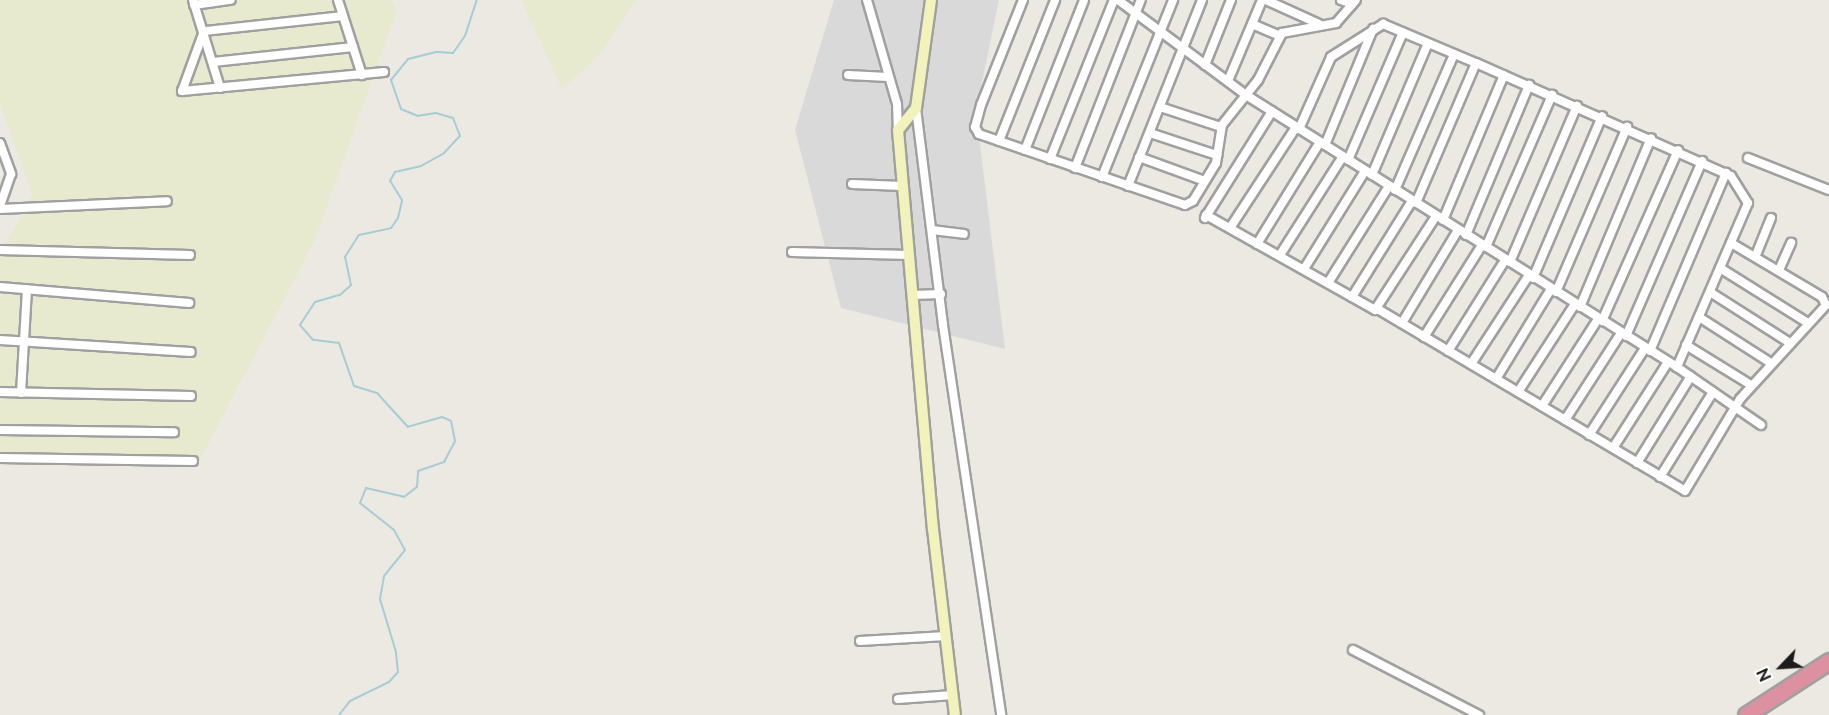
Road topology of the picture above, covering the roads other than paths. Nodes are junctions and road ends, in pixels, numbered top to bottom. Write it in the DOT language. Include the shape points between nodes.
graph roads {
  1 [pos="229,0"];
  2 [pos="338,0"];
  3 [pos="867,0"];
  4 [pos="931,0"];
  5 [pos="1023,0"];
  6 [pos="1055,0"];
  7 [pos="1084,0"];
  8 [pos="1116,0"];
  9 [pos="1141,0"];
  10 [pos="1173,0"];
  11 [pos="1202,0"];
  12 [pos="1231,0"];
  13 [pos="1264,0"];
  14 [pos="1341,0"];
  15 [pos="194,2"];
  16 [pos="1354,2"];
  17 [pos="1135,13"];
  18 [pos="343,16"];
  19 [pos="1252,24"];
  20 [pos="1320,25"];
  21 [pos="1374,29"];
  22 [pos="204,31"];
  23 [pos="1160,32"];
  24 [pos="1403,32"];
  25 [pos="1280,36"];
  26 [pos="1428,43"];
  27 [pos="353,48"];
  28 [pos="1183,48"];
  29 [pos="1454,54"];
  30 [pos="213,62"];
  31 [pos="1476,63"];
  32 [pos="1205,65"];
  33 [pos="384,72"];
  34 [pos="362,75"];
  35 [pos="848,75"];
  36 [pos="1504,75"];
  37 [pos="888,77"];
  38 [pos="1228,81"];
  39 [pos="1529,85"];
  40 [pos="220,88"];
  41 [pos="1246,95"];
  42 [pos="1552,95"];
  43 [pos="1160,106"];
  44 [pos="1577,106"];
  45 [pos="916,108"];
  46 [pos="1272,111"];
  47 [pos="1602,116"];
  48 [pos="1221,127"];
  49 [pos="1627,127"];
  50 [pos="1298,128"];
  51 [pos="898,130"];
  52 [pos="1150,132"];
  53 [pos="1651,138"];
  54 [pos="999,141"];
  55 [pos="0,143"];
  56 [pos="1322,144"];
  57 [pos="1025,150"];
  58 [pos="1678,150"];
  59 [pos="1217,155"];
  60 [pos="1140,158"];
  61 [pos="1346,158"];
  62 [pos="1050,159"];
  63 [pos="1748,159"];
  64 [pos="1702,161"];
  65 [pos="1075,168"];
  66 [pos="1369,173"];
  67 [pos="1726,173"];
  68 [pos="1102,177"];
  69 [pos="1205,181"];
  70 [pos="852,184"];
  71 [pos="902,186"];
  72 [pos="1128,186"];
  73 [pos="1392,188"];
  74 [pos="1829,190"];
  75 [pos="167,201"];
  76 [pos="1414,202"];
  77 [pos="0,207"];
  78 [pos="1439,218"];
  79 [pos="1771,218"];
  80 [pos="1230,228"];
  81 [pos="932,230"];
  82 [pos="1458,230"];
  83 [pos="964,234"];
  84 [pos="1466,235"];
  85 [pos="1731,243"];
  86 [pos="1791,243"];
  87 [pos="1257,244"];
  88 [pos="1484,246"];
  89 [pos="0,250"];
  90 [pos="792,252"];
  91 [pos="190,255"];
  92 [pos="909,255"];
  93 [pos="1280,255"];
  94 [pos="1756,255"];
  95 [pos="1507,261"];
  96 [pos="1720,268"];
  97 [pos="1304,269"];
  98 [pos="1779,270"];
  99 [pos="1531,276"];
  100 [pos="1328,283"];
  101 [pos="0,287"];
  102 [pos="27,289"];
  103 [pos="1554,290"];
  104 [pos="1710,291"];
  105 [pos="941,294"];
  106 [pos="913,295"];
  107 [pos="1352,297"];
  108 [pos="189,303"];
  109 [pos="1577,306"];
  110 [pos="1376,308"];
  111 [pos="1699,317"];
  112 [pos="1600,320"];
  113 [pos="1402,323"];
  114 [pos="1808,323"];
  115 [pos="1624,335"];
  116 [pos="1424,336"];
  117 [pos="0,340"];
  118 [pos="23,341"];
  119 [pos="1790,343"];
  120 [pos="1686,345"];
  121 [pos="1647,350"];
  122 [pos="1448,351"];
  123 [pos="191,352"];
  124 [pos="1668,362"];
  125 [pos="1771,363"];
  126 [pos="1471,364"];
  127 [pos="1677,366"];
  128 [pos="1691,376"];
  129 [pos="1496,379"];
  130 [pos="1751,385"];
  131 [pos="0,392"];
  132 [pos="1518,392"];
  133 [pos="1713,392"];
  134 [pos="21,393"];
  135 [pos="191,396"];
  136 [pos="1542,406"];
  137 [pos="1735,407"];
  138 [pos="1565,420"];
  139 [pos="1761,425"];
  140 [pos="0,430"];
  141 [pos="174,432"];
  142 [pos="1589,435"];
  143 [pos="1613,448"];
  144 [pos="0,458"];
  145 [pos="193,461"];
  146 [pos="1637,463"];
  147 [pos="1660,477"];
  148 [pos="946,636"];
  149 [pos="860,641"];
  150 [pos="1353,650"];
  151 [pos="1829,661"];
  152 [pos="953,694"];
  153 [pos="898,699"];
  154 [pos="956,715"];
  155 [pos="1001,715"];
  156 [pos="1479,715"];
  157 [pos="1746,715"];
  1 -- 15 [label="street"];
  2 -- 18 [label="street"];
  3 -- 37 [label="street"];
  4 -- 45 [label="street"];
  5 -- 54 [label="street" via="975,128 979,135"];
  6 -- 54 [label="street"];
  7 -- 57 [label="street"];
  8 -- 17 [label="street"];
  8 -- 62 [label="street"];
  9 -- 17 [label="street"];
  10 -- 23 [label="street"];
  11 -- 28 [label="street"];
  12 -- 32 [label="street"];
  13 -- 19 [label="street"];
  13 -- 20 [label="street"];
  14 -- 16 [label="street"];
  15 -- 22 [label="street"];
  16 -- 20 [label="street" via="1336,23"];
  17 -- 23 [label="street"];
  17 -- 65 [label="street"];
  18 -- 22 [label="street"];
  18 -- 27 [label="street"];
  19 -- 25 [label="street"];
  19 -- 38 [label="street"];
  20 -- 25 [label="street" via="1285,31"];
  21 -- 24 [label="street" via="1383,24"];
  21 -- 50 [label="street" via="1331,57"];
  21 -- 56 [label="street"];
  22 -- 30 [label="street"];
  22 -- 40 [label="street" via="182,91"];
  23 -- 28 [label="street"];
  23 -- 68 [label="street"];
  24 -- 26 [label="street"];
  24 -- 61 [label="street"];
  25 -- 41 [label="street"];
  26 -- 29 [label="street"];
  26 -- 66 [label="street"];
  27 -- 30 [label="street"];
  27 -- 34 [label="street"];
  28 -- 32 [label="street"];
  28 -- 43 [label="street"];
  29 -- 31 [label="street"];
  29 -- 73 [label="street"];
  30 -- 40 [label="street"];
  31 -- 36 [label="street"];
  31 -- 76 [label="street"];
  32 -- 38 [label="street"];
  33 -- 34 [label="street"];
  34 -- 40 [label="street"];
  35 -- 37 [label="street"];
  36 -- 39 [label="street"];
  36 -- 78 [label="street"];
  37 -- 51 [label="street" via="897,104"];
  38 -- 41 [label="street"];
  39 -- 42 [label="street"];
  39 -- 84 [label="street"];
  41 -- 46 [label="street"];
  41 -- 48 [label="street"];
  42 -- 44 [label="street"];
  42 -- 88 [label="street"];
  43 -- 48 [label="street"];
  43 -- 52 [label="street"];
  44 -- 47 [label="street"];
  44 -- 95 [label="street"];
  45 -- 51 [label="street"];
  45 -- 81 [label="street"];
  46 -- 50 [label="street"];
  46 -- 80 [label="street" via="1205,217"];
  47 -- 49 [label="street"];
  47 -- 99 [label="street"];
  48 -- 59 [label="street"];
  49 -- 53 [label="street"];
  49 -- 103 [label="street"];
  50 -- 56 [label="street"];
  50 -- 80 [label="street"];
  51 -- 71 [label="street"];
  52 -- 59 [label="street"];
  52 -- 60 [label="street"];
  53 -- 58 [label="street"];
  53 -- 109 [label="street"];
  54 -- 57 [label="street"];
  55 -- 77 [label="street" via="11,174"];
  56 -- 61 [label="street"];
  56 -- 87 [label="street"];
  57 -- 62 [label="street"];
  58 -- 64 [label="street"];
  58 -- 112 [label="street"];
  59 -- 69 [label="street"];
  60 -- 69 [label="street"];
  60 -- 72 [label="street"];
  61 -- 66 [label="street"];
  61 -- 93 [label="street"];
  62 -- 65 [label="street"];
  63 -- 74 [label="street"];
  64 -- 67 [label="street"];
  64 -- 115 [label="street"];
  65 -- 68 [label="street"];
  66 -- 73 [label="street"];
  66 -- 97 [label="street"];
  67 -- 85 [label="street" via="1740,186 1748,203"];
  67 -- 121 [label="street"];
  68 -- 72 [label="street"];
  69 -- 72 [label="street" via="1193,201 1185,205"];
  70 -- 71 [label="street"];
  71 -- 92 [label="street"];
  73 -- 76 [label="street"];
  73 -- 100 [label="street"];
  75 -- 77 [label="street"];
  76 -- 78 [label="street"];
  76 -- 107 [label="street"];
  78 -- 82 [label="street"];
  78 -- 110 [label="street"];
  79 -- 94 [label="street"];
  80 -- 87 [label="street"];
  81 -- 83 [label="street"];
  81 -- 105 [label="street"];
  82 -- 84 [label="street"];
  82 -- 113 [label="street"];
  84 -- 88 [label="street"];
  85 -- 94 [label="street"];
  85 -- 96 [label="street"];
  86 -- 98 [label="street"];
  87 -- 93 [label="street"];
  88 -- 95 [label="street"];
  88 -- 116 [label="street"];
  89 -- 91 [label="street"];
  90 -- 92 [label="street"];
  92 -- 106 [label="street"];
  93 -- 97 [label="street"];
  94 -- 98 [label="street"];
  95 -- 99 [label="street"];
  95 -- 122 [label="street"];
  96 -- 104 [label="street"];
  96 -- 114 [label="street"];
  97 -- 100 [label="street"];
  98 -- 114 [label="street" via="1825,301 1824,308"];
  99 -- 103 [label="street"];
  99 -- 126 [label="street"];
  100 -- 107 [label="street"];
  101 -- 102 [label="street"];
  102 -- 108 [label="street"];
  102 -- 118 [label="street"];
  103 -- 109 [label="street"];
  103 -- 129 [label="street"];
  104 -- 111 [label="street"];
  104 -- 119 [label="street"];
  105 -- 106 [label="street"];
  105 -- 155 [label="street"];
  106 -- 148 [label="street"];
  107 -- 110 [label="street"];
  109 -- 112 [label="street"];
  109 -- 132 [label="street"];
  110 -- 113 [label="street"];
  111 -- 120 [label="street"];
  111 -- 125 [label="street"];
  112 -- 115 [label="street"];
  112 -- 136 [label="street"];
  113 -- 116 [label="street"];
  114 -- 119 [label="street"];
  115 -- 121 [label="street"];
  115 -- 138 [label="street"];
  116 -- 122 [label="street"];
  117 -- 118 [label="street"];
  118 -- 123 [label="street"];
  118 -- 134 [label="street"];
  119 -- 125 [label="street"];
  120 -- 127 [label="street"];
  120 -- 130 [label="street"];
  121 -- 124 [label="street"];
  121 -- 142 [label="street"];
  122 -- 126 [label="street"];
  124 -- 127 [label="street"];
  124 -- 143 [label="street"];
  125 -- 130 [label="street"];
  126 -- 129 [label="street"];
  127 -- 128 [label="street"];
  128 -- 133 [label="street"];
  128 -- 146 [label="street"];
  129 -- 132 [label="street"];
  130 -- 137 [label="street"];
  131 -- 134 [label="street"];
  132 -- 136 [label="street"];
  133 -- 137 [label="street"];
  133 -- 147 [label="street"];
  134 -- 135 [label="street"];
  136 -- 138 [label="street"];
  137 -- 139 [label="street"];
  137 -- 147 [label="street" via="1685,491"];
  138 -- 142 [label="street"];
  140 -- 141 [label="street"];
  142 -- 143 [label="street"];
  143 -- 146 [label="street"];
  144 -- 145 [label="street"];
  146 -- 147 [label="street"];
  148 -- 149 [label="street"];
  148 -- 152 [label="street"];
  150 -- 156 [label="street"];
  151 -- 157 [label="highway"];
  152 -- 153 [label="street"];
  152 -- 154 [label="street"];
}
